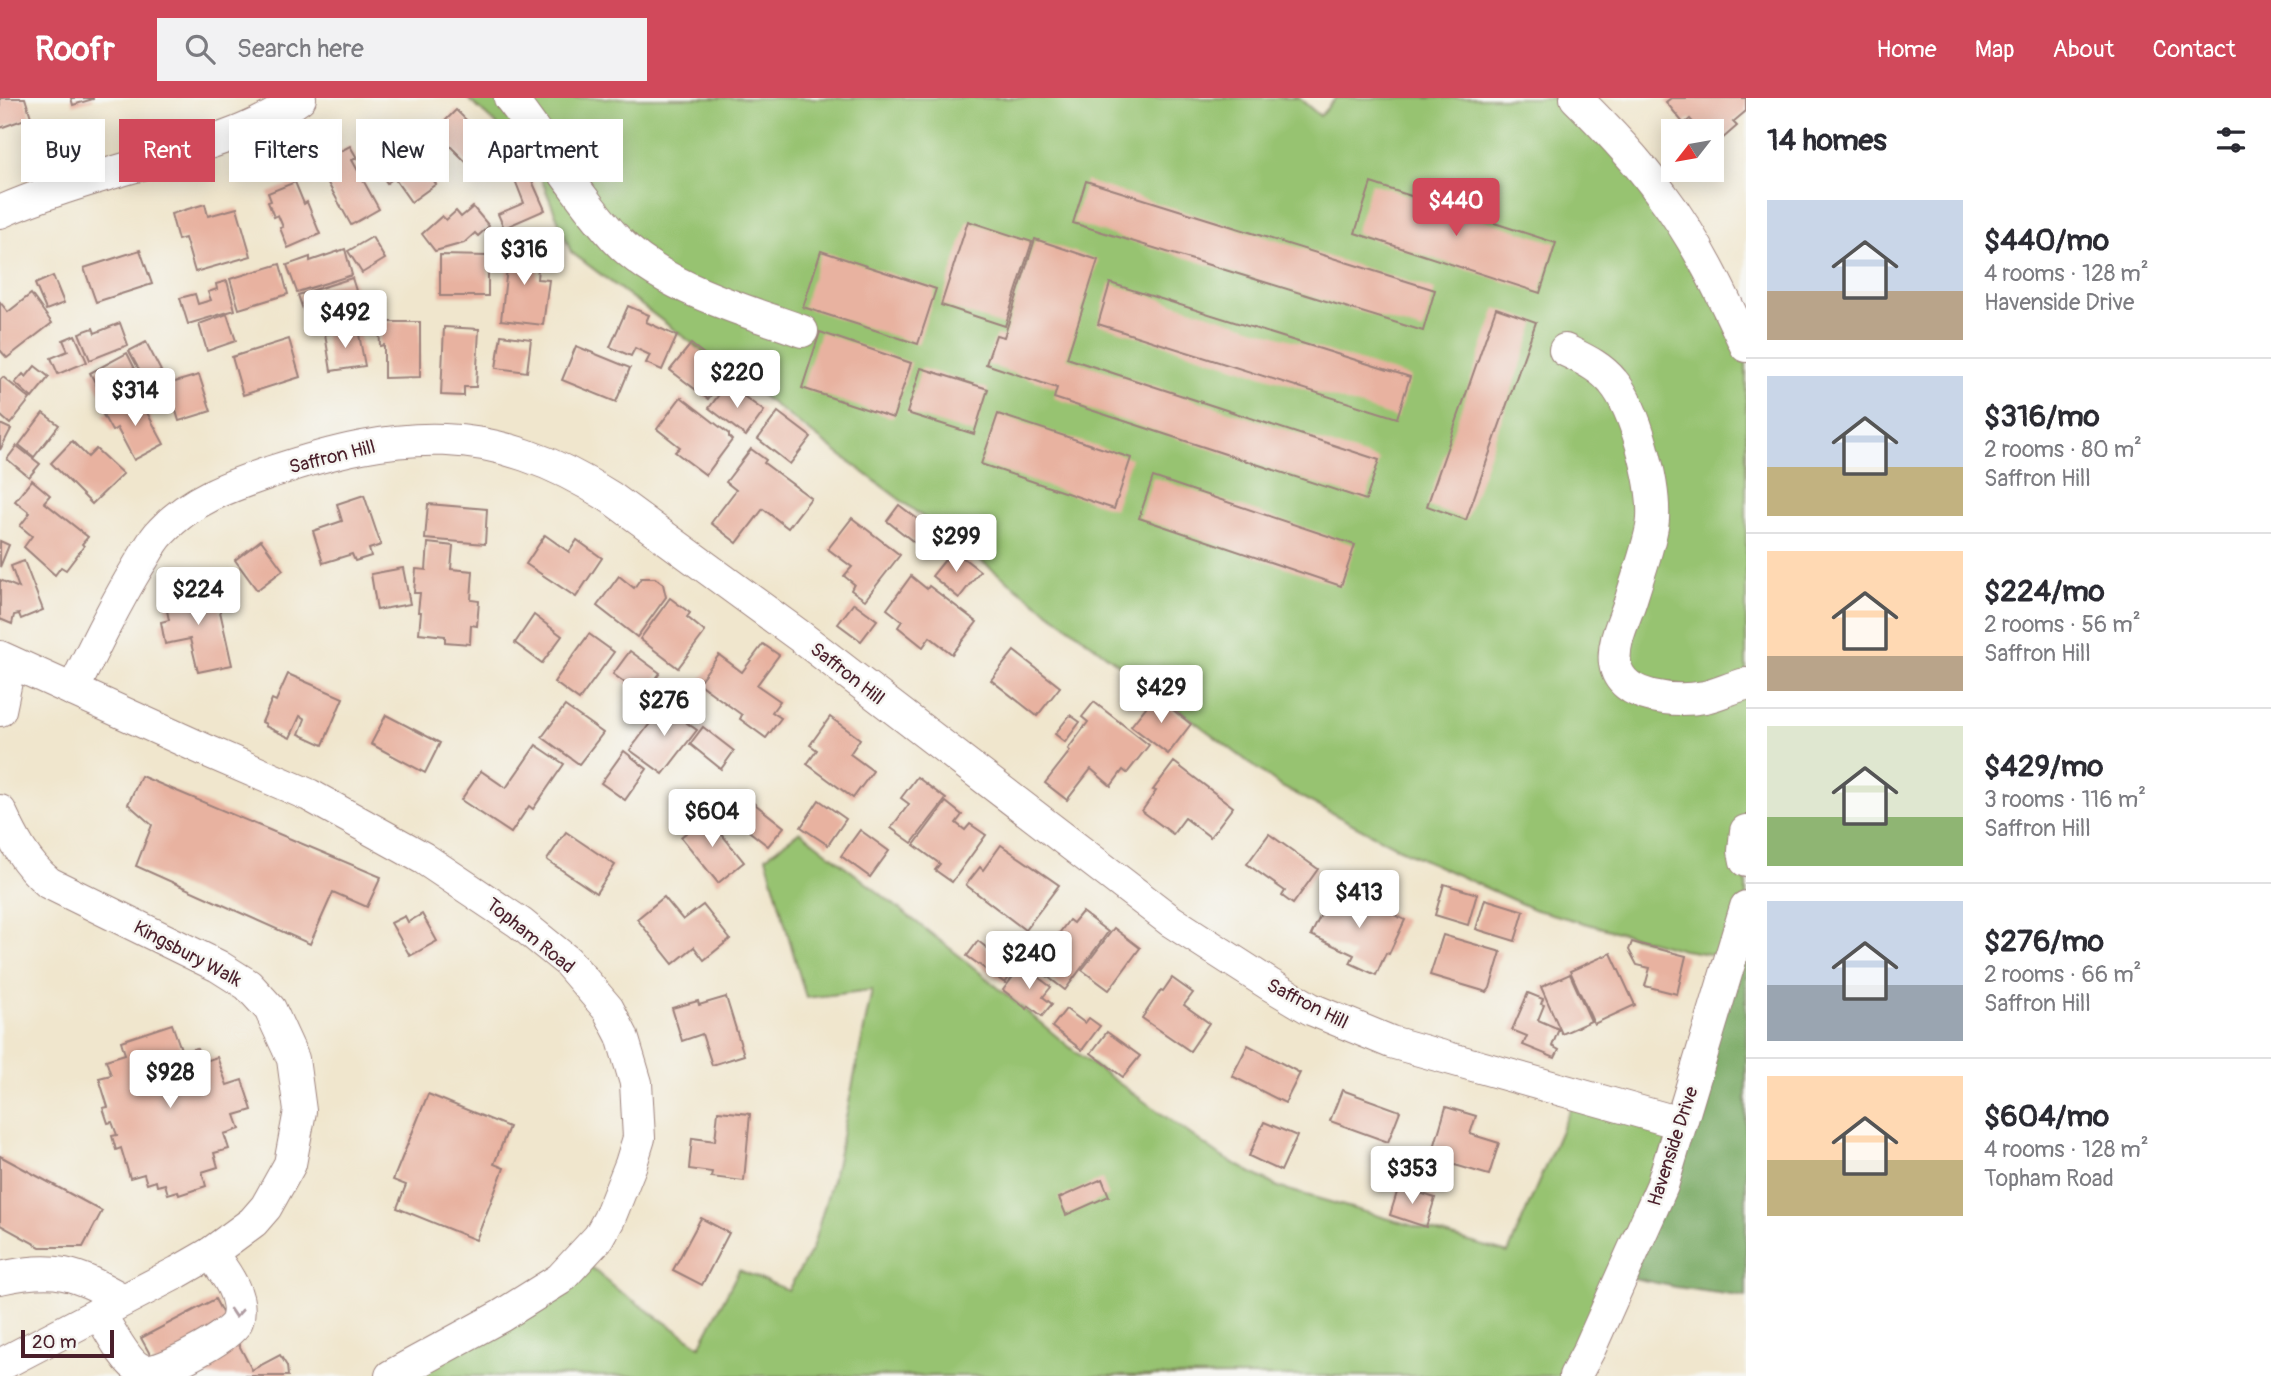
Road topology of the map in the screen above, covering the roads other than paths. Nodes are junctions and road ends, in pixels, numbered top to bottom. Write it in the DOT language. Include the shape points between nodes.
graph roads {
  1 [pos="300,98"];
  2 [pos="510,98"];
  3 [pos="1576,98"];
  4 [pos="0,212"];
  5 [pos="802,331"];
  6 [pos="1746,346"];
  7 [pos="1565,351"];
  8 [pos="5,660"];
  9 [pos="1746,684"];
  10 [pos="73,690"];
  11 [pos="0,710"];
  12 [pos="0,811"];
  13 [pos="1746,831"];
  14 [pos="1746,861"];
  15 [pos="1746,907"];
  16 [pos="1680,1124"];
  17 [pos="211,1253"];
  18 [pos="0,1278"];
  19 [pos="111,1307"];
  20 [pos="0,1365"];
  21 [pos="391,1376"];
  22 [pos="1575,1376"];
  1 -- 4 [label="street" via="246,130 66,186"];
  2 -- 5 [label="street" via="618,241 676,281"];
  3 -- 6 [label="street" via="1663,195 1723,296"];
  7 -- 9 [label="street" via="1596,365 1614,382 1635,424 1648,478 1653,519 1614,649 1618,674 1640,692 1681,699 1706,697"];
  8 -- 10 [label="street, Topham Road"];
  8 -- 11 [label="street"];
  10 -- 16 [label="street, Saffron Hill" via="121,593 159,534 196,502 282,469 391,441 466,441 506,448 579,477 610,497 801,637 1171,922 1311,1009 1391,1042"];
  10 -- 21 [label="street, Topham Road" via="309,795 423,858 520,923 566,961 608,1009 622,1036 636,1083 639,1138 599,1237 560,1279"];
  12 -- 17 [label="street, Kingsbury Walk" via="20,853 48,883 248,985 270,1009 284,1037 293,1059 300,1111 290,1164 253,1222"];
  13 -- 14 [label="street"];
  15 -- 16 [label="street, Havenside Drive"];
  16 -- 22 [label="street, Havenside Drive" via="1662,1186"];
  17 -- 19 [label="street, Kingsbury Walk"];
  17 -- 19 [label="street, one-way" via="229,1278 237,1300 236,1325 223,1336 166,1366 142,1371 133,1365"];
  18 -- 19 [label="street" via="45,1270 63,1272 94,1283"];
  19 -- 20 [label="street, Kingsbury Walk"];
}
